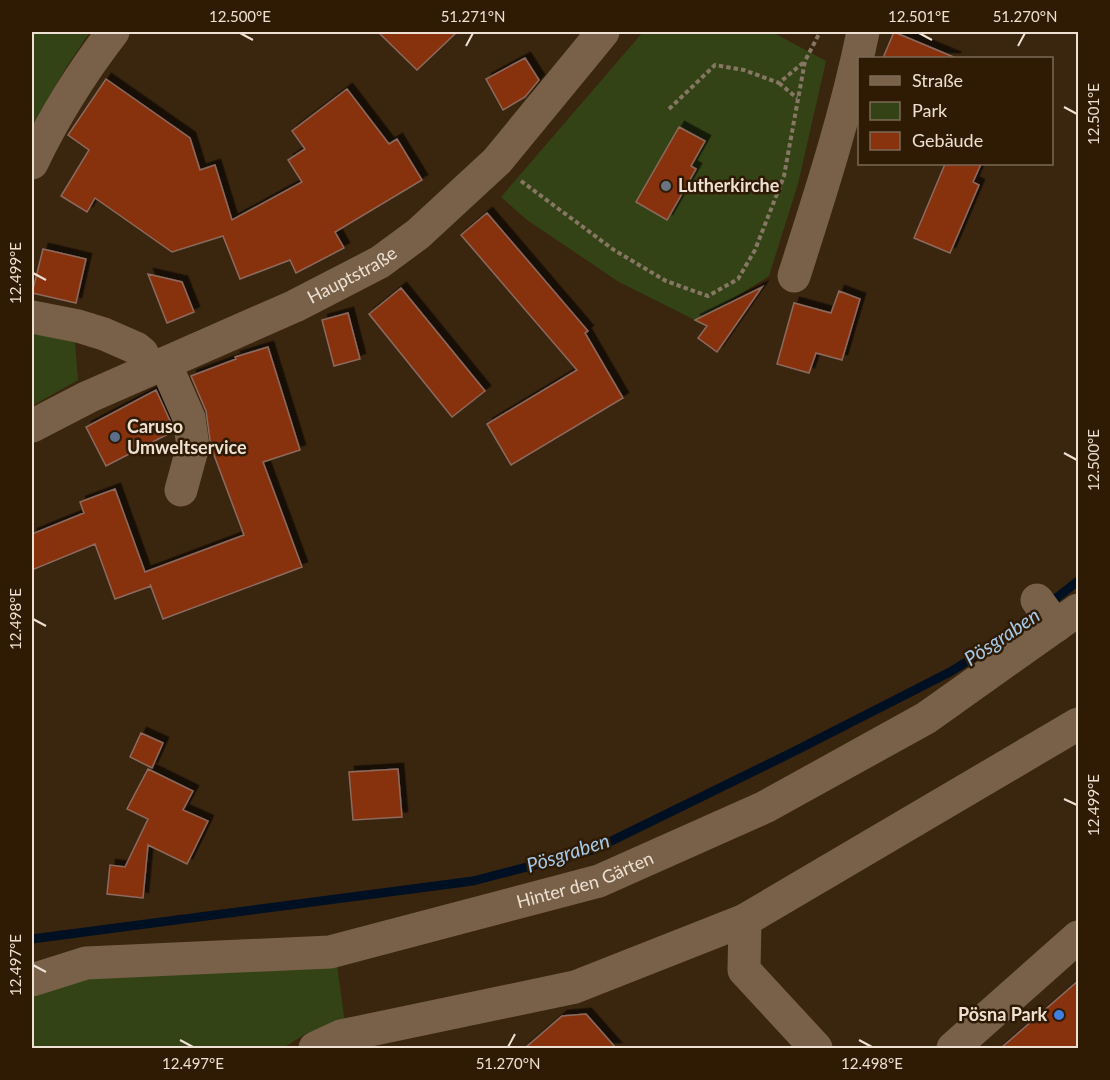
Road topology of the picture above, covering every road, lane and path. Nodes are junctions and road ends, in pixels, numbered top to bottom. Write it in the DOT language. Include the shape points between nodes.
graph roads {
  1 [pos="113,32"];
  2 [pos="603,32"];
  3 [pos="820,32"];
  4 [pos="863,32"];
  5 [pos="805,61"];
  6 [pos="779,83"];
  7 [pos="797,98"];
  8 [pos="669,109"];
  9 [pos="497,161"];
  10 [pos="32,163"];
  11 [pos="794,276"];
  12 [pos="32,317"];
  13 [pos="157,366"];
  14 [pos="32,426"];
  15 [pos="181,490"];
  16 [pos="1055,613"];
  17 [pos="1076,730"];
  18 [pos="745,920"];
  19 [pos="1078,937"];
  20 [pos="32,980"];
  21 [pos="315,1048"];
  22 [pos="816,1048"];
  23 [pos="952,1048"];
  1 -- 10 [label="street" via="74,87"];
  2 -- 9 [label="street, Hauptstraße"];
  3 -- 5 [label="path"];
  4 -- 11 [label="street" via="828,172"];
  5 -- 6 [label="path"];
  5 -- 7 [label="path"];
  6 -- 7 [label="path"];
  6 -- 8 [label="path" via="715,64"];
  7 -- 9 [label="path" via="784,176 755,250 738,279 708,296 666,281 614,250"];
  9 -- 13 [label="street, Hauptstraße" via="418,234 380,262 295,306"];
  12 -- 13 [label="street" via="104,334 136,348"];
  13 -- 14 [label="street, Hauptstraße"];
  13 -- 15 [label="street" via="189,418 193,446"];
  16 -- 20 [label="street, Hinter den Gärten" via="926,717 765,807 599,881 330,952 86,963"];
  17 -- 18 [label="street"];
  18 -- 21 [label="street" via="575,987 341,1036"];
  18 -- 22 [label="street" via="744,970"];
  19 -- 23 [label="street"];
}
